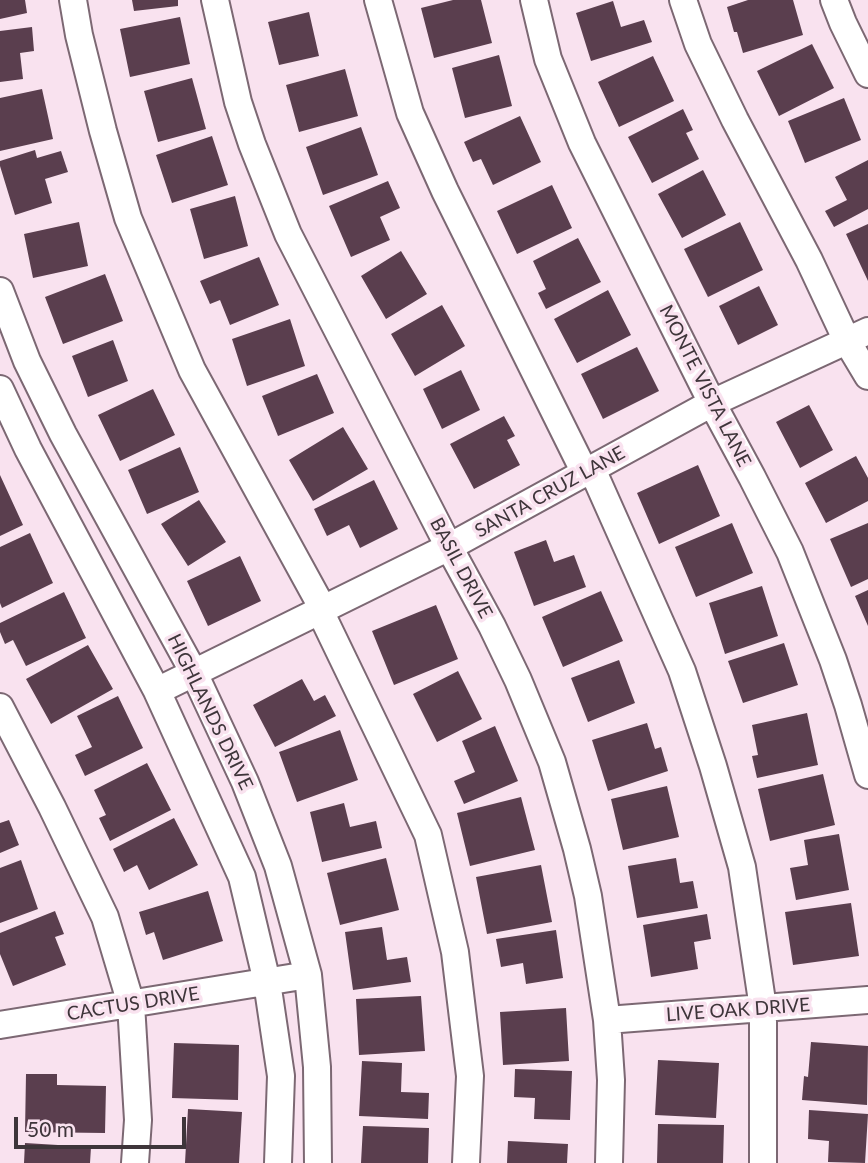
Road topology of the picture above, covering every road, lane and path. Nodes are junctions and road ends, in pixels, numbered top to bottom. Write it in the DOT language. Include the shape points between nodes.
graph roads {
  1 [pos="73,0"];
  2 [pos="215,0"];
  3 [pos="378,0"];
  4 [pos="534,0"];
  5 [pos="683,0"];
  6 [pos="834,0"];
  7 [pos="868,74"];
  8 [pos="0,291"];
  9 [pos="857,336"];
  10 [pos="868,376"];
  11 [pos="0,388"];
  12 [pos="712,403"];
  13 [pos="589,471"];
  14 [pos="449,547"];
  15 [pos="322,610"];
  16 [pos="194,673"];
  17 [pos="157,691"];
  18 [pos="0,707"];
  19 [pos="868,775"];
  20 [pos="308,975"];
  21 [pos="267,982"];
  22 [pos="868,1000"];
  23 [pos="131,1004"];
  24 [pos="763,1008"];
  25 [pos="607,1020"];
  26 [pos="0,1025"];
  27 [pos="135,1163"];
  28 [pos="278,1163"];
  29 [pos="318,1163"];
  30 [pos="466,1163"];
  31 [pos="609,1163"];
  32 [pos="763,1163"];
  1 -- 15 [label="street" via="128,218 192,370"];
  2 -- 14 [label="street, BASIL DRIVE" via="238,102 288,234"];
  3 -- 13 [label="street" via="410,113 445,191"];
  4 -- 12 [label="street, MONTE VISTA LANE" via="548,59 582,143"];
  5 -- 9 [label="street" via="698,44 735,120 809,260"];
  6 -- 7 [label="street"];
  8 -- 16 [label="street, HIGHLANDS DRIVE" via="63,434"];
  9 -- 10 [label="street"];
  9 -- 12 [label="street, SANTA CRUZ LANE"];
  11 -- 17 [label="street, HIGHLANDS DRIVE"];
  12 -- 13 [label="street, SANTA CRUZ LANE"];
  12 -- 19 [label="street, MONTE VISTA LANE" via="790,552 833,660"];
  13 -- 14 [label="street, SANTA CRUZ LANE"];
  13 -- 24 [label="street" via="682,671 713,766 741,867"];
  14 -- 15 [label="street, SANTA CRUZ LANE"];
  14 -- 25 [label="street, BASIL DRIVE" via="518,680 552,762 588,896"];
  15 -- 16 [label="street, SANTA CRUZ LANE"];
  15 -- 30 [label="street" via="428,835 455,952 467,1048"];
  16 -- 17 [label="street, SANTA CRUZ LANE"];
  16 -- 20 [label="street, HIGHLANDS DRIVE" via="278,866"];
  17 -- 21 [label="street, HIGHLANDS DRIVE" via="242,877"];
  18 -- 23 [label="street" via="105,917"];
  20 -- 21 [label="street, CACTUS DRIVE"];
  20 -- 29 [label="street, HIGHLANDS DRIVE" via="317,1067"];
  21 -- 23 [label="street, CACTUS DRIVE"];
  21 -- 28 [label="street, HIGHLANDS DRIVE" via="281,1076"];
  22 -- 24 [label="street, LIVE OAK DRIVE"];
  23 -- 26 [label="street, CACTUS DRIVE"];
  23 -- 27 [label="street" via="138,1120"];
  24 -- 25 [label="street, LIVE OAK DRIVE"];
  24 -- 32 [label="street"];
  25 -- 31 [label="street, BASIL DRIVE"];
}
